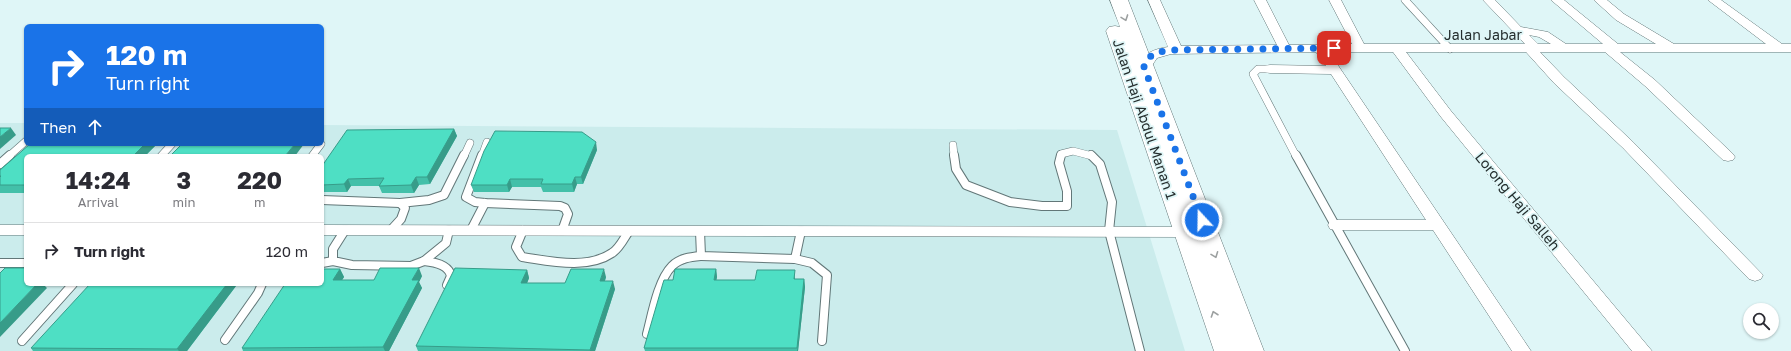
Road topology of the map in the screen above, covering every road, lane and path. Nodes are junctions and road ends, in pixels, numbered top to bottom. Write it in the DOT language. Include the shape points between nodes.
graph roads {
  1 [pos="1104,0"];
  2 [pos="1119,0"];
  3 [pos="1154,0"];
  4 [pos="1260,0"];
  5 [pos="1335,0"];
  6 [pos="1405,0"];
  7 [pos="1489,0"];
  8 [pos="1557,0"];
  9 [pos="1600,0"];
  10 [pos="1714,0"];
  11 [pos="1518,30"];
  12 [pos="1132,36"];
  13 [pos="1285,48"];
  14 [pos="1320,48"];
  15 [pos="1360,48"];
  16 [pos="1397,48"];
  17 [pos="1450,48"];
  18 [pos="1611,48"];
  19 [pos="1671,48"];
  20 [pos="1785,48"];
  21 [pos="1533,49"];
  22 [pos="1564,49"];
  23 [pos="1176,50"];
  24 [pos="1144,67"];
  25 [pos="1270,69"];
  26 [pos="1335,70"];
  27 [pos="487,142"];
  28 [pos="24,143"];
  29 [pos="470,143"];
  30 [pos="953,145"];
  31 [pos="170,146"];
  32 [pos="163,154"];
  33 [pos="1728,157"];
  34 [pos="0,164"];
  35 [pos="324,200"];
  36 [pos="400,202"];
  37 [pos="485,202"];
  38 [pos="1336,225"];
  39 [pos="1439,225"];
  40 [pos="0,230"];
  41 [pos="24,230"];
  42 [pos="324,230"];
  43 [pos="345,230"];
  44 [pos="391,230"];
  45 [pos="449,230"];
  46 [pos="471,230"];
  47 [pos="523,230"];
  48 [pos="562,230"];
  49 [pos="629,230"];
  50 [pos="700,230"];
  51 [pos="801,231"];
  52 [pos="1109,231"];
  53 [pos="1185,232"];
  54 [pos="701,256"];
  55 [pos="796,259"];
  56 [pos="424,260"];
  57 [pos="332,261"];
  58 [pos="0,263"];
  59 [pos="24,263"];
  60 [pos="324,263"];
  61 [pos="1755,275"];
  62 [pos="71,286"];
  63 [pos="261,286"];
  64 [pos="444,291"];
  65 [pos="647,334"];
  66 [pos="226,340"];
  67 [pos="22,341"];
  68 [pos="822,341"];
  69 [pos="1140,351"];
  70 [pos="1227,351"];
  71 [pos="1251,351"];
  72 [pos="1405,351"];
  73 [pos="1522,351"];
  74 [pos="1643,351"];
  1 -- 53 [label="street, Jalan Haji Abdul Manan 1"];
  2 -- 12 [label="street, Jalan Haji Abdul Manan 1, one-way"];
  3 -- 23 [label="street"];
  4 -- 13 [label="street"];
  5 -- 15 [label="street"];
  6 -- 17 [label="lane"];
  7 -- 11 [label="street"];
  8 -- 18 [label="street"];
  9 -- 19 [label="street" via="1620,17"];
  10 -- 20 [label="street"];
  11 -- 21 [label="street"];
  11 -- 22 [label="street" via="1552,37"];
  12 -- 23 [label="street" via="1149,46"];
  12 -- 24 [label="street, Jalan Haji Abdul Manan 1"];
  13 -- 14 [label="street, Jalan Jabar"];
  13 -- 23 [label="street, Jalan Jabar"];
  14 -- 15 [label="street, Jalan Jabar"];
  14 -- 26 [label="street"];
  15 -- 16 [label="street, Jalan Jabar"];
  16 -- 17 [label="street, Jalan Jabar"];
  16 -- 74 [label="street, Lorong Haji Salleh" via="1446,114"];
  17 -- 21 [label="street, Jalan Jabar"];
  18 -- 19 [label="street, Jalan Jabar"];
  18 -- 22 [label="street, Jalan Jabar"];
  18 -- 33 [label="street"];
  19 -- 20 [label="street, Jalan Jabar"];
  21 -- 22 [label="street, Jalan Jabar"];
  21 -- 61 [label="street" via="1559,80 1634,151"];
  23 -- 24 [label="street" via="1152,54"];
  24 -- 71 [label="street, Jalan Haji Abdul Manan 1, one-way"];
  25 -- 26 [label="street"];
  25 -- 38 [label="lane" via="1258,69 1253,74"];
  26 -- 39 [label="street"];
  27 -- 37 [label="lane" via="466,197 475,202"];
  28 -- 34 [label="lane"];
  29 -- 36 [label="lane" via="444,195 429,200"];
  30 -- 52 [label="lane" via="956,169 966,185 1010,202 1042,206 1067,206 1067,191 1059,163 1061,154 1073,150 1091,155 1100,164 1112,202"];
  31 -- 32 [label="lane"];
  35 -- 36 [label="lane"];
  36 -- 44 [label="lane" via="405,208 401,219"];
  37 -- 46 [label="lane"];
  37 -- 48 [label="lane" via="560,206 565,208 568,214"];
  38 -- 39 [label="street"];
  38 -- 72 [label="lane"];
  39 -- 73 [label="street"];
  40 -- 41 [label="street"];
  42 -- 43 [label="street"];
  43 -- 44 [label="street"];
  43 -- 57 [label="lane" via="333,249"];
  44 -- 45 [label="street"];
  45 -- 46 [label="street"];
  45 -- 56 [label="lane" via="446,243"];
  46 -- 47 [label="street"];
  47 -- 48 [label="street"];
  47 -- 49 [label="lane" via="516,247 522,257 575,263 599,259 612,253"];
  48 -- 49 [label="street"];
  49 -- 50 [label="street"];
  50 -- 51 [label="street"];
  50 -- 54 [label="lane"];
  51 -- 52 [label="street"];
  51 -- 55 [label="lane"];
  52 -- 53 [label="street"];
  52 -- 69 [label="lane"];
  70 -- 53 [label="street, Jalan Haji Abdul Manan 1, one-way"];
  54 -- 55 [label="lane"];
  54 -- 65 [label="lane" via="684,258 670,267 662,284"];
  55 -- 68 [label="lane" via="812,263 827,275"];
  56 -- 57 [label="lane" via="411,266 352,266"];
  56 -- 64 [label="lane" via="441,264 450,272 451,276"];
  57 -- 60 [label="lane"];
  58 -- 59 [label="lane"];
  62 -- 67 [label="lane"];
  63 -- 66 [label="lane"];
}
